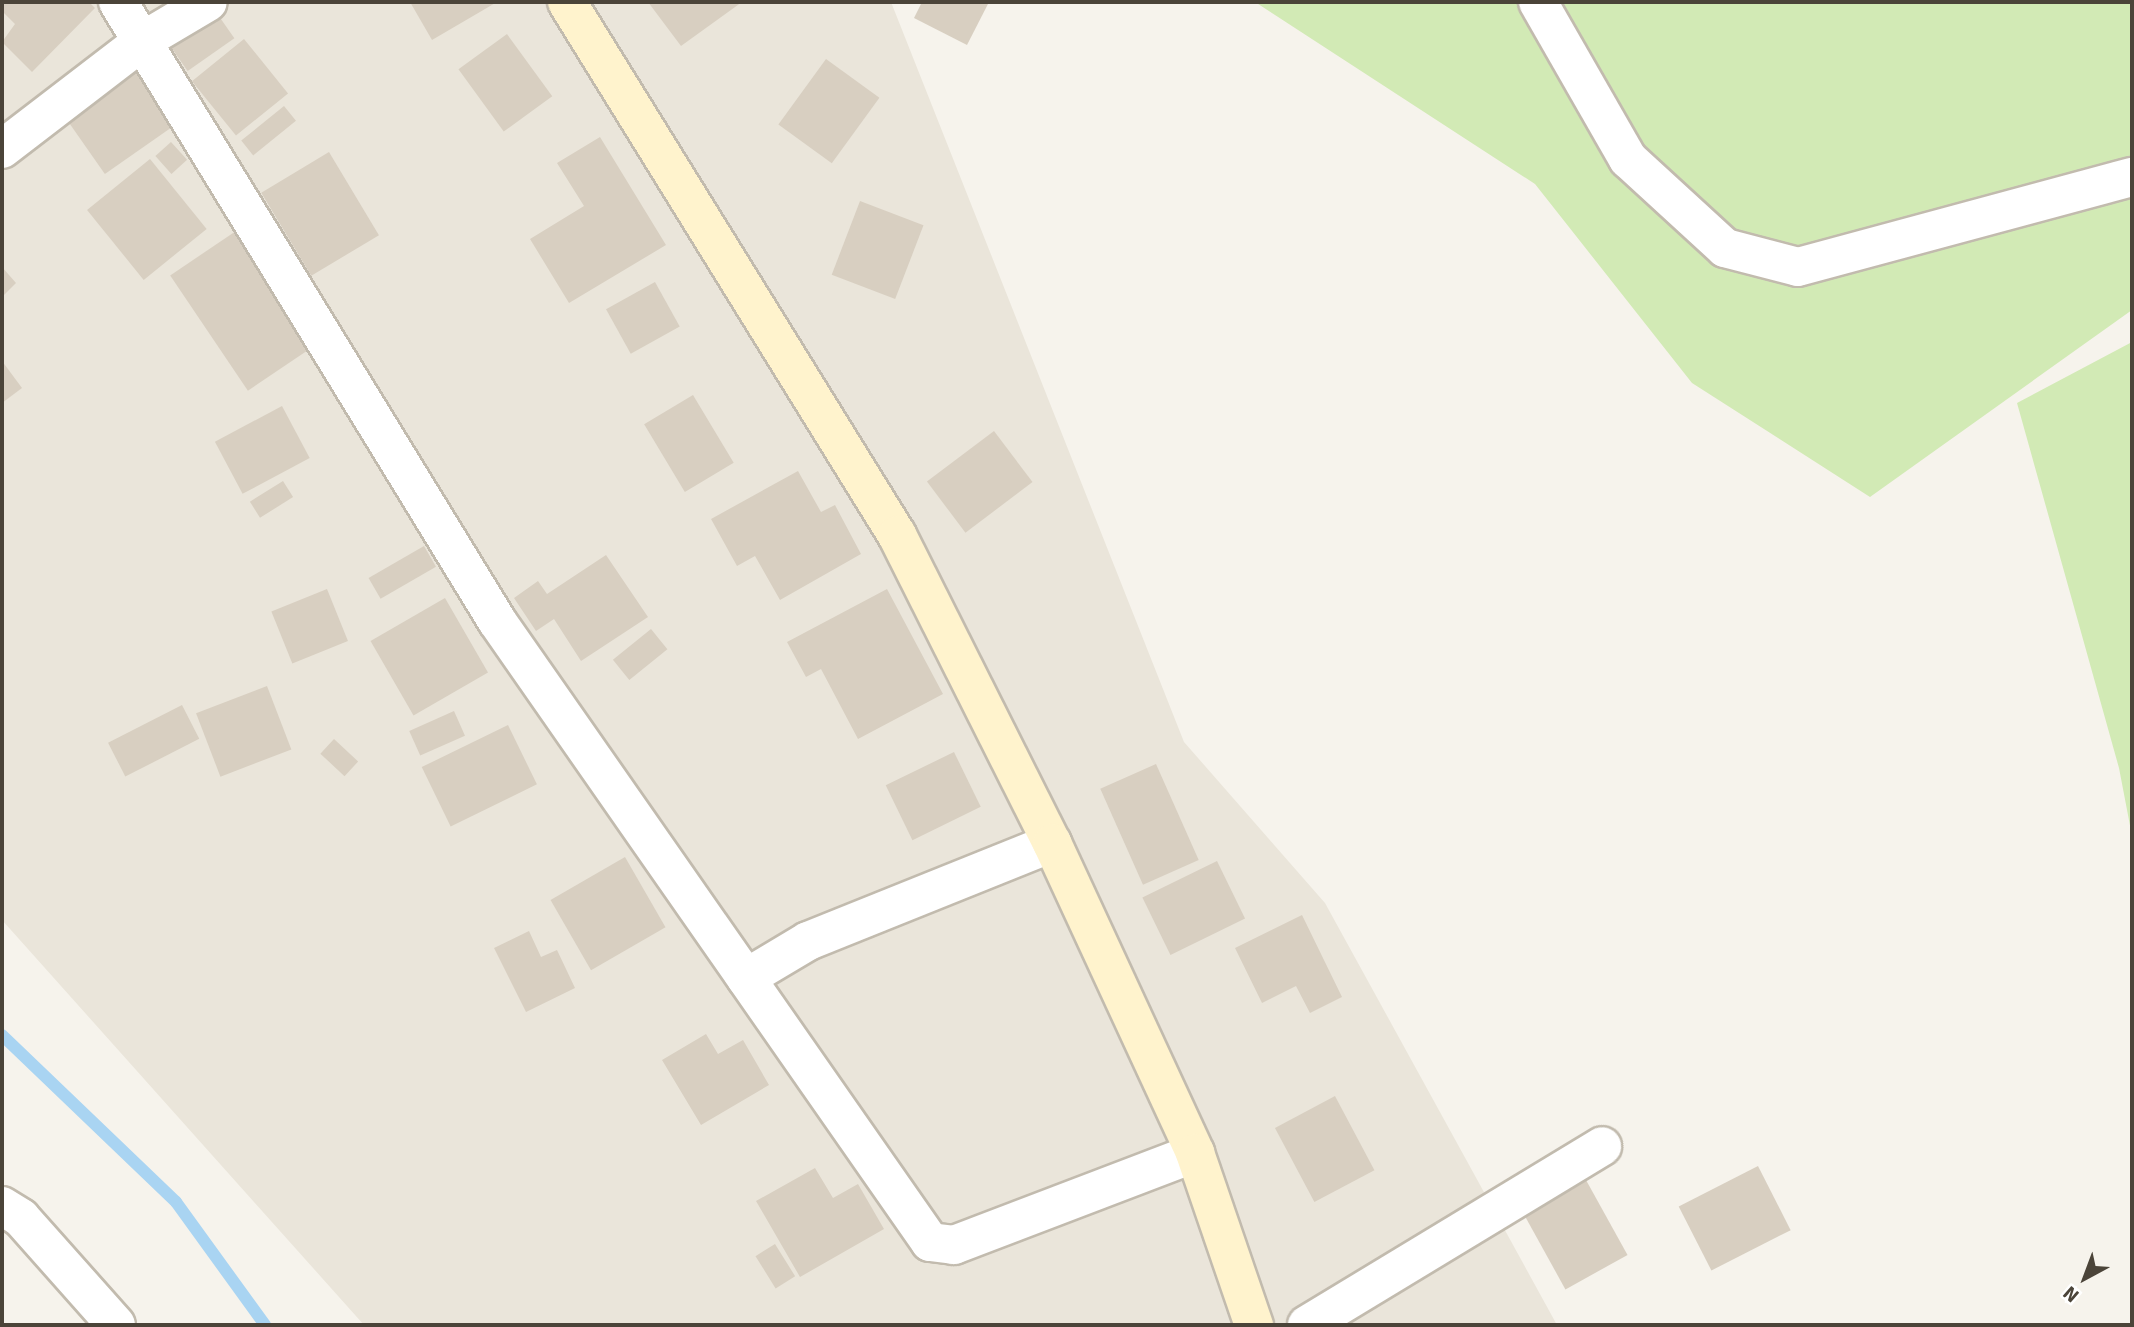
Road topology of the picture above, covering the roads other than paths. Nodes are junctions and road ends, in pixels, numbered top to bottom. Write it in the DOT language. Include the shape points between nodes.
graph roads {
  1 [pos="118,2"];
  2 [pos="208,2"];
  3 [pos="567,2"];
  4 [pos="1538,2"];
  5 [pos="144,40"];
  6 [pos="2,149"];
  7 [pos="2132,177"];
  8 [pos="1052,843"];
  9 [pos="746,978"];
  10 [pos="1602,1146"];
  11 [pos="1195,1153"];
  12 [pos="2,1206"];
  13 [pos="116,1325"];
  14 [pos="1254,1325"];
  15 [pos="1307,1325"];
  1 -- 5 [label="street"];
  2 -- 5 [label="street"];
  3 -- 8 [label="street" via="897,536"];
  4 -- 7 [label="street" via="1628,159 1725,248 1798,267"];
  5 -- 6 [label="street"];
  5 -- 9 [label="street" via="497,621"];
  8 -- 9 [label="street" via="808,941"];
  8 -- 11 [label="street"];
  9 -- 11 [label="street" via="930,1242 954,1245"];
  10 -- 15 [label="street"];
  11 -- 14 [label="street"];
  12 -- 13 [label="street" via="21,1218"];
}
